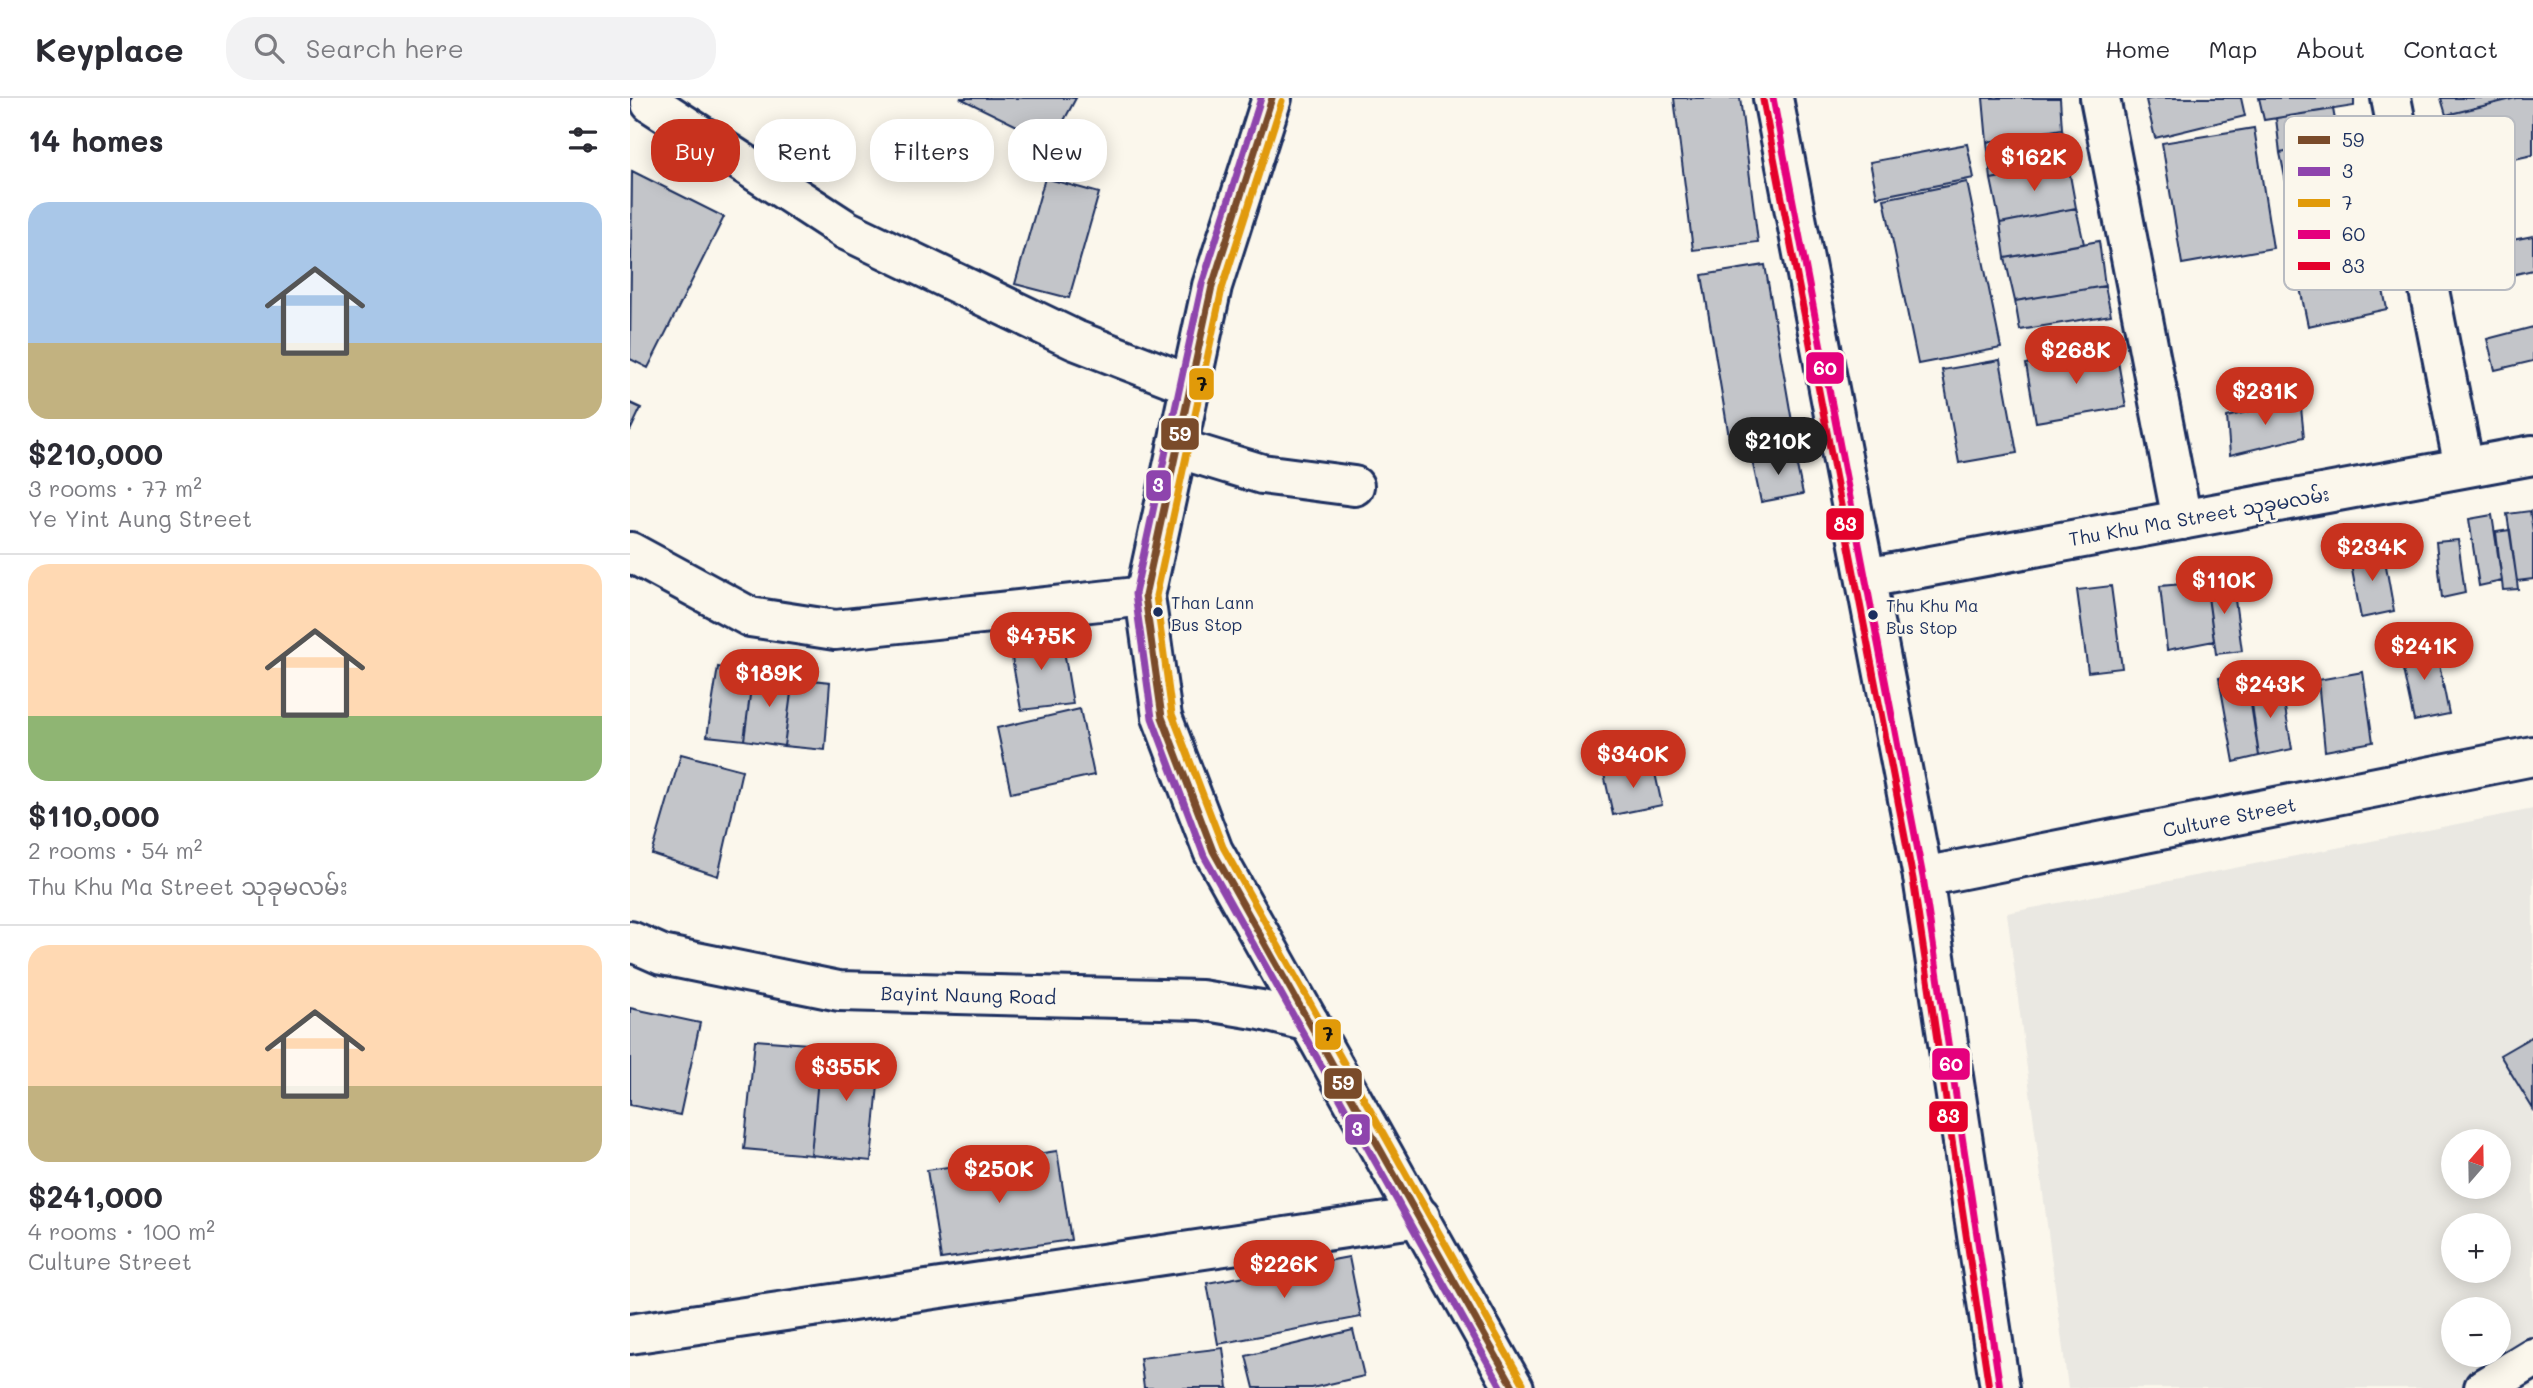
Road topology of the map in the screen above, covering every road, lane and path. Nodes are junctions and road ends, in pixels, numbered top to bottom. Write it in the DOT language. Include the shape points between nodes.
graph roads {
  1 [pos="1272,98"];
  2 [pos="1773,98"];
  3 [pos="2100,98"];
  4 [pos="2391,98"];
  5 [pos="651,103"];
  6 [pos="2395,116"];
  7 [pos="2429,290"];
  8 [pos="1191,385"];
  9 [pos="1177,448"];
  10 [pos="2533,455"];
  11 [pos="2464,467"];
  12 [pos="1354,486"];
  13 [pos="2182,520"];
  14 [pos="630,552"];
  15 [pos="1866,578"];
  16 [pos="1145,596"];
  17 [pos="2533,756"];
  18 [pos="1923,877"];
  19 [pos="630,941"];
  20 [pos="1310,1022"];
  21 [pos="1420,1217"];
  22 [pos="630,1334"];
  23 [pos="2533,1358"];
  24 [pos="1514,1388"];
  25 [pos="2000,1388"];
  26 [pos="2484,1388"];
  1 -- 8 [label="street" via="1212,286"];
  2 -- 15 [label="street"];
  3 -- 13 [label="street"];
  4 -- 6 [label="street"];
  5 -- 8 [label="street" via="846,230 1075,340"];
  7 -- 11 [label="street"];
  8 -- 9 [label="street"];
  9 -- 12 [label="street" via="1262,474"];
  9 -- 16 [label="street"];
  10 -- 11 [label="street, Thu Khu Ma Street သုခုမလမ်း"];
  11 -- 13 [label="street, Thu Khu Ma Street သုခုမလမ်း"];
  13 -- 15 [label="street, Thu Khu Ma Street သုခုမလမ်း"];
  14 -- 16 [label="street" via="750,617 835,630"];
  15 -- 18 [label="street"];
  16 -- 20 [label="street" via="1163,717 1213,851"];
  17 -- 18 [label="street, Culture Street"];
  18 -- 25 [label="street"];
  19 -- 20 [label="street, Bayint Naung Road" via="662,955 839,991 1201,1000"];
  20 -- 21 [label="street"];
  21 -- 22 [label="street"];
  21 -- 24 [label="street"];
  23 -- 26 [label="street"];
}
